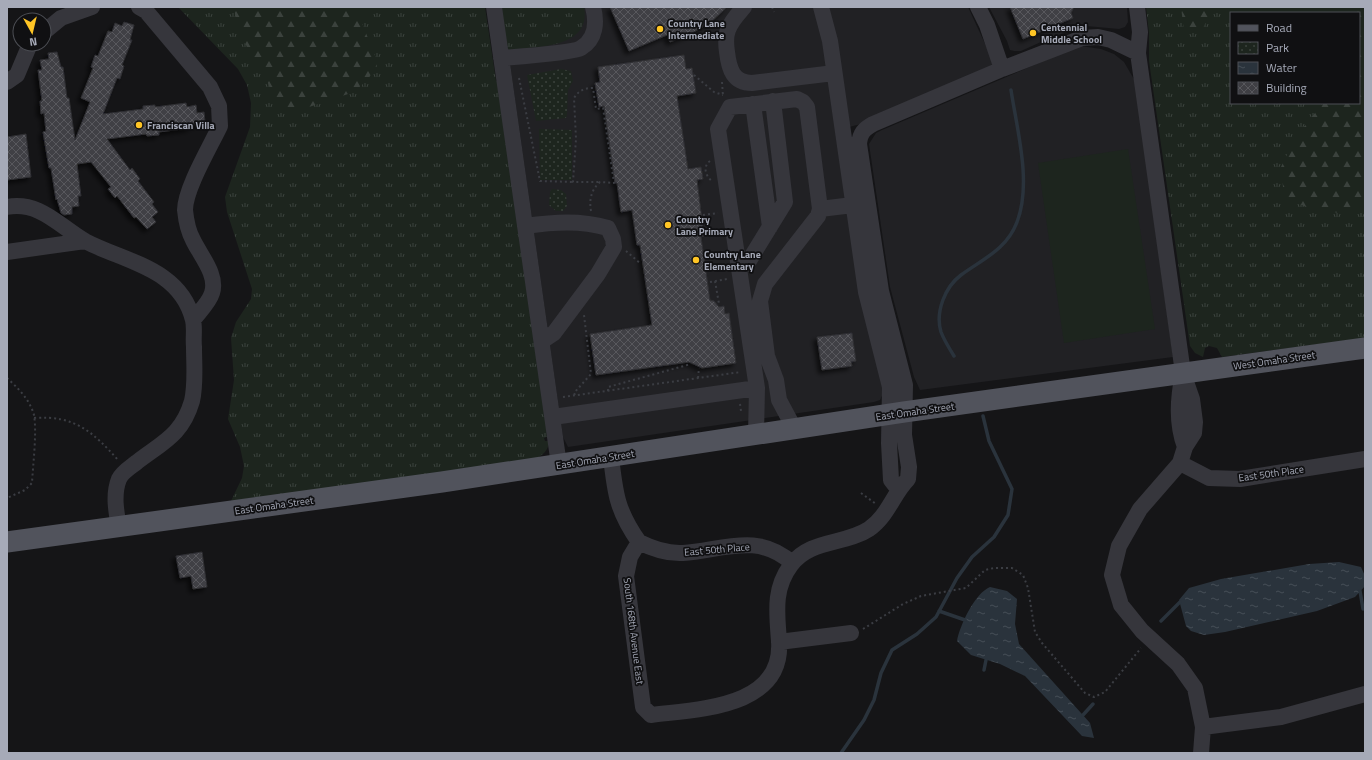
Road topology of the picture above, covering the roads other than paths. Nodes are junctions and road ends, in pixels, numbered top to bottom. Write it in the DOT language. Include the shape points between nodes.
graph roads {
  1 [pos="92,7"];
  2 [pos="139,7"];
  3 [pos="494,7"];
  4 [pos="593,7"];
  5 [pos="744,7"];
  6 [pos="821,7"];
  7 [pos="978,7"];
  8 [pos="1137,7"];
  9 [pos="52,25"];
  10 [pos="27,52"];
  11 [pos="1138,53"];
  12 [pos="501,58"];
  13 [pos="1002,68"];
  14 [pos="834,73"];
  15 [pos="7,82"];
  16 [pos="773,101"];
  17 [pos="753,104"];
  18 [pos="853,205"];
  19 [pos="7,207"];
  20 [pos="820,209"];
  21 [pos="526,226"];
  22 [pos="770,227"];
  23 [pos="85,240"];
  24 [pos="7,252"];
  25 [pos="743,261"];
  26 [pos="769,279"];
  27 [pos="752,303"];
  28 [pos="193,320"];
  29 [pos="542,342"];
  30 [pos="1365,348"];
  31 [pos="1183,373"];
  32 [pos="757,388"];
  33 [pos="896,413"];
  34 [pos="559,416"];
  35 [pos="794,428"];
  36 [pos="756,434"];
  37 [pos="611,456"];
  38 [pos="1365,459"];
  39 [pos="907,462"];
  40 [pos="891,463"];
  41 [pos="1180,463"];
  42 [pos="560,465"];
  43 [pos="898,489"];
  44 [pos="119,527"];
  45 [pos="7,542"];
  46 [pos="639,542"];
  47 [pos="792,564"];
  48 [pos="851,633"];
  49 [pos="779,642"];
  50 [pos="1365,694"];
  51 [pos="1203,727"];
  52 [pos="1200,753"];
  1 -- 9 [label="street" via="61,18"];
  2 -- 28 [label="street" via="146,11 210,87 221,117 220,126 188,192 185,209 186,222 192,238 214,282 212,294"];
  3 -- 12 [label="street"];
  4 -- 12 [label="street" via="595,30 580,48"];
  5 -- 14 [label="street" via="732,22 726,37 728,62 736,79 752,83"];
  6 -- 14 [label="street" via="828,26"];
  7 -- 13 [label="street"];
  8 -- 11 [label="street" via="1140,32"];
  10 -- 15 [label="street" via="17,75"];
  11 -- 13 [label="street" via="1111,40 1098,37 1082,38"];
  11 -- 31 [label="street"];
  12 -- 21 [label="street"];
  13 -- 33 [label="street" via="873,124 860,136 859,144 881,291 905,385"];
  14 -- 18 [label="street"];
  16 -- 17 [label="street"];
  16 -- 20 [label="street" via="797,99 806,107"];
  16 -- 22 [label="street" via="785,202"];
  17 -- 22 [label="street"];
  17 -- 25 [label="street" via="730,106 718,130"];
  18 -- 20 [label="street"];
  18 -- 33 [label="street" via="866,292"];
  19 -- 23 [label="street" via="30,207 45,213"];
  20 -- 26 [label="street" via="818,216"];
  21 -- 29 [label="street"];
  21 -- 29 [label="street" via="561,221 593,224 608,228 614,240 614,247 598,274 554,333"];
  22 -- 25 [label="street"];
  23 -- 24 [label="street"];
  23 -- 28 [label="street" via="164,276 176,287 186,302"];
  25 -- 26 [label="street"];
  25 -- 27 [label="street"];
  26 -- 27 [label="street"];
  27 -- 32 [label="street"];
  27 -- 35 [label="street" via="776,380 778,400"];
  28 -- 44 [label="street" via="194,380 192,400 184,423 120,478 115,504"];
  29 -- 34 [label="street"];
  30 -- 31 [label="main road, West Omaha Street"];
  31 -- 33 [label="main road, East Omaha Street"];
  31 -- 41 [label="street" via="1178,402 1181,436 1185,447"];
  32 -- 34 [label="street"];
  32 -- 36 [label="street"];
  33 -- 35 [label="main road, East Omaha Street"];
  33 -- 39 [label="street"];
  33 -- 40 [label="street"];
  34 -- 42 [label="street"];
  35 -- 36 [label="main road, East Omaha Street"];
  36 -- 37 [label="main road, East Omaha Street"];
  37 -- 42 [label="main road, East Omaha Street"];
  37 -- 46 [label="street" via="618,504"];
  38 -- 41 [label="street, East 50th Place" via="1240,479 1209,478"];
  39 -- 40 [label="street"];
  39 -- 43 [label="street" via="908,479"];
  40 -- 43 [label="street" via="891,480"];
  41 -- 51 [label="street" via="1140,509 1119,546 1112,575 1121,605 1150,638 1178,664 1194,688"];
  42 -- 44 [label="main road, East Omaha Street"];
  43 -- 47 [label="street" via="894,500 878,522 862,534 820,545"];
  44 -- 45 [label="main road, East Omaha Street"];
  46 -- 47 [label="street, East 50th Place" via="654,550 682,553 725,546 767,547"];
  46 -- 49 [label="street, South 168th Avenue East" via="630,557 626,576 643,707 651,714 714,707 754,693 773,675"];
  47 -- 49 [label="street" via="786,572 779,593 776,613"];
  48 -- 49 [label="street"];
  50 -- 51 [label="street" via="1281,718"];
  51 -- 52 [label="street"];
}
